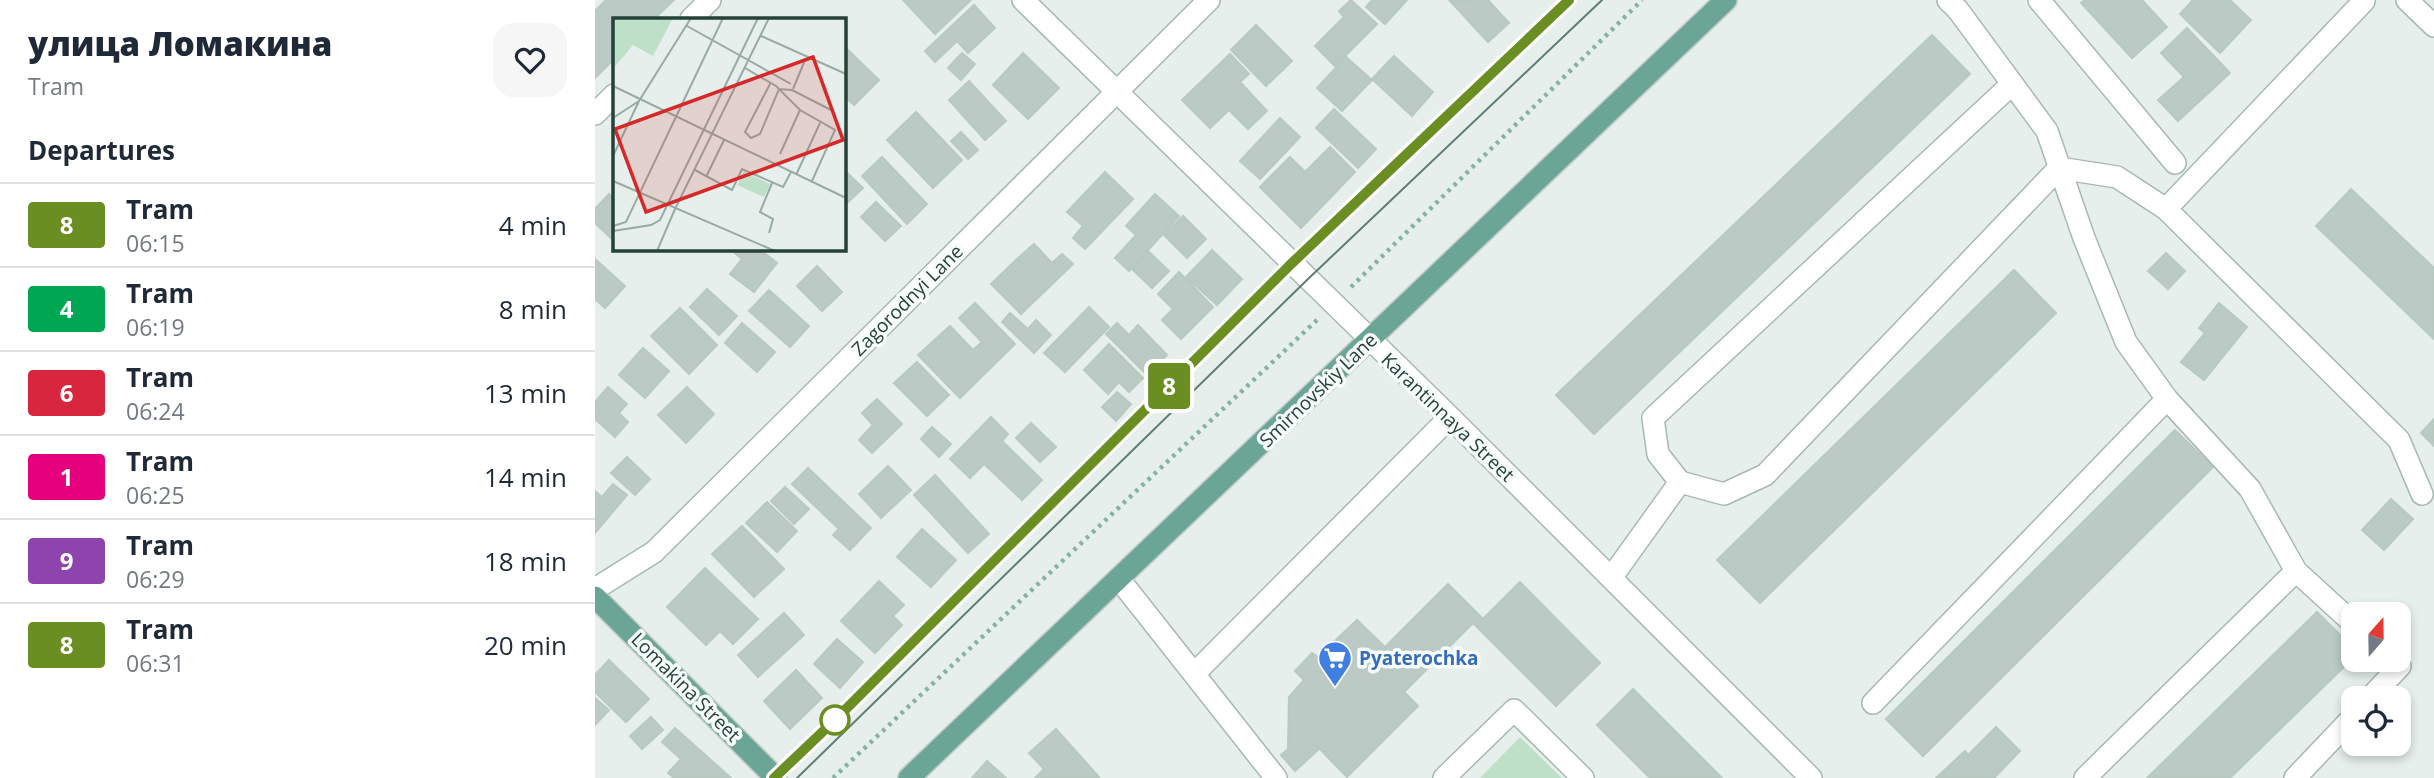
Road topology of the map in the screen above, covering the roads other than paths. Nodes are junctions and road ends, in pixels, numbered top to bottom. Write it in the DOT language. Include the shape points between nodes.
graph roads {
  1 [pos="711,0"];
  2 [pos="1023,0"];
  3 [pos="1209,0"];
  4 [pos="1725,0"];
  5 [pos="1948,0"];
  6 [pos="2039,0"];
  7 [pos="2407,0"];
  8 [pos="2364,1"];
  9 [pos="692,18"];
  10 [pos="2434,26"];
  11 [pos="2013,84"];
  12 [pos="1116,92"];
  13 [pos="613,96"];
  14 [pos="595,114"];
  15 [pos="2175,163"];
  16 [pos="2059,168"];
  17 [pos="2166,209"];
  18 [pos="1370,340"];
  19 [pos="2167,399"];
  20 [pos="1450,417"];
  21 [pos="1680,482"];
  22 [pos="2422,494"];
  23 [pos="2296,572"];
  24 [pos="1611,578"];
  25 [pos="1119,579"];
  26 [pos="595,589"];
  27 [pos="595,597"];
  28 [pos="2341,612"];
  29 [pos="2395,672"];
  30 [pos="1194,674"];
  31 [pos="2382,686"];
  32 [pos="1873,703"];
  33 [pos="2341,730"];
  34 [pos="776,778"];
  35 [pos="909,778"];
  36 [pos="1276,778"];
  37 [pos="1444,778"];
  38 [pos="1583,778"];
  39 [pos="1811,778"];
  40 [pos="2085,778"];
  41 [pos="2295,778"];
  1 -- 9 [label="street"];
  2 -- 12 [label="street, Karantinnaya Street"];
  3 -- 12 [label="street, Zagorodnyi Lane"];
  4 -- 18 [label="main road, Smirnovskiy Lane"];
  5 -- 11 [label="street"];
  6 -- 15 [label="street"];
  7 -- 10 [label="street"];
  8 -- 17 [label="street"];
  11 -- 16 [label="street" via="2047,131"];
  11 -- 21 [label="street" via="1653,418 1658,454"];
  12 -- 18 [label="street, Karantinnaya Street"];
  12 -- 26 [label="street, Zagorodnyi Lane" via="654,552"];
  13 -- 14 [label="street"];
  16 -- 17 [label="street" via="2117,177"];
  16 -- 19 [label="street" via="2126,342"];
  16 -- 21 [label="street" via="1765,475 1724,494"];
  17 -- 22 [label="street" via="2399,440"];
  18 -- 20 [label="street, Karantinnaya Street"];
  18 -- 25 [label="main road, Smirnovskiy Lane"];
  19 -- 23 [label="street" via="2250,489"];
  19 -- 32 [label="street"];
  20 -- 24 [label="street, Karantinnaya Street"];
  20 -- 30 [label="street"];
  21 -- 24 [label="street"];
  23 -- 28 [label="street"];
  23 -- 40 [label="street"];
  24 -- 39 [label="street, Karantinnaya Street"];
  25 -- 30 [label="street"];
  25 -- 35 [label="main road, Smirnovskiy Lane"];
  27 -- 34 [label="main road, Lomakina Street"];
  29 -- 31 [label="street"];
  30 -- 36 [label="street"];
  33 -- 41 [label="street"];
  37 -- 38 [label="street" via="1514,710"];
}
